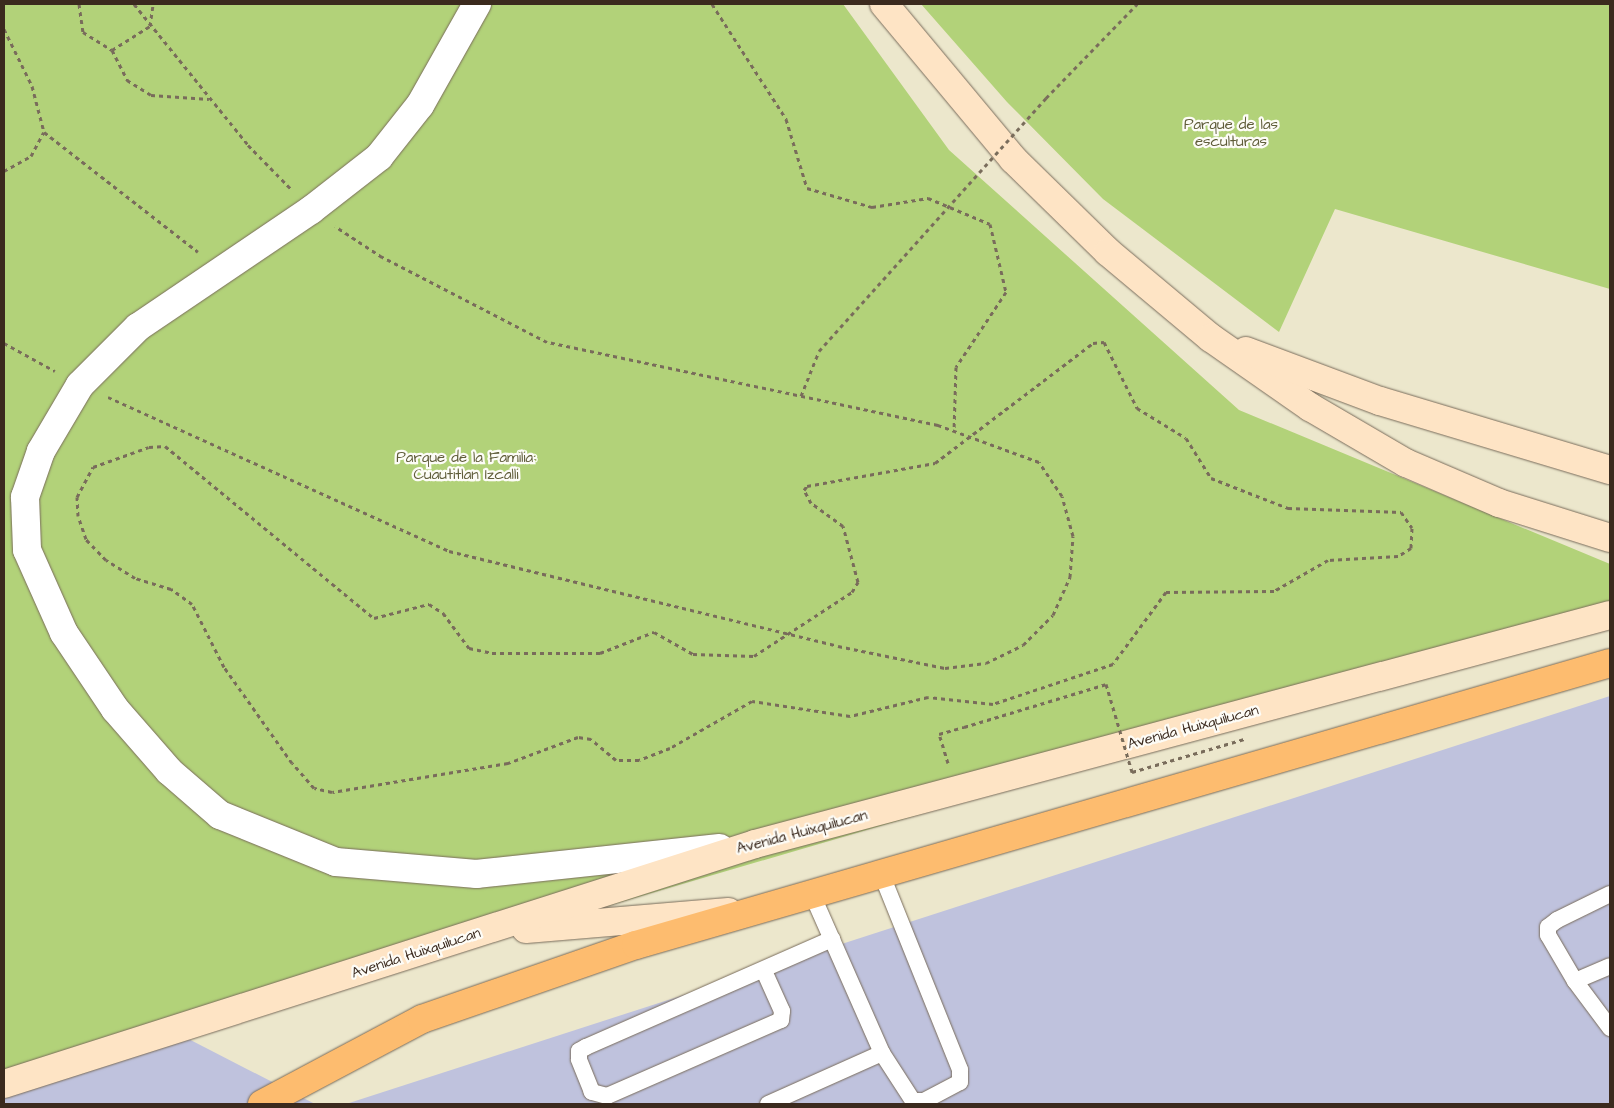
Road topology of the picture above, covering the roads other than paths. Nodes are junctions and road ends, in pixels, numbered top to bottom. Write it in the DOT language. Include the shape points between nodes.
graph roads {
  1 [pos="477,4"];
  2 [pos="884,4"];
  3 [pos="1212,338"];
  4 [pos="1610,470"];
  5 [pos="1610,538"];
  6 [pos="1610,615"];
  7 [pos="1610,662"];
  8 [pos="754,844"];
  9 [pos="881,873"];
  10 [pos="812,894"];
  11 [pos="1610,894"];
  12 [pos="761,909"];
  13 [pos="478,934"];
  14 [pos="832,939"];
  15 [pos="1610,966"];
  16 [pos="764,971"];
  17 [pos="1575,981"];
  18 [pos="1610,1028"];
  19 [pos="882,1053"];
  20 [pos="4,1084"];
  21 [pos="262,1104"];
  22 [pos="768,1104"];
  1 -- 8 [label="street" via="420,105 379,158 311,210 138,327 80,384 41,451 25,497 27,550 64,632 115,709 169,771 220,814 336,862 476,874"];
  2 -- 3 [label="main road" via="1013,159 1108,252"];
  3 -- 4 [label="main road" via="1380,401"];
  3 -- 5 [label="main road" via="1310,407 1406,463 1498,504"];
  6 -- 8 [label="main road, Avenida Huixquilucan"];
  7 -- 9 [label="main road"];
  8 -- 13 [label="main road, Avenida Huixquilucan"];
  9 -- 10 [label="main road"];
  9 -- 19 [label="lane" via="960,1070 960,1082 924,1101 913,1101"];
  10 -- 12 [label="main road"];
  10 -- 14 [label="lane"];
  11 -- 17 [label="lane" via="1548,927 1548,935"];
  12 -- 13 [label="main road"];
  12 -- 21 [label="main road" via="636,945 422,1019"];
  13 -- 20 [label="main road, Avenida Huixquilucan"];
  14 -- 16 [label="lane"];
  14 -- 19 [label="lane"];
  15 -- 17 [label="lane"];
  16 -- 16 [label="lane" via="782,1011 781,1020 607,1096 592,1092 579,1051"];
  17 -- 18 [label="lane"];
  19 -- 22 [label="lane"];
}
